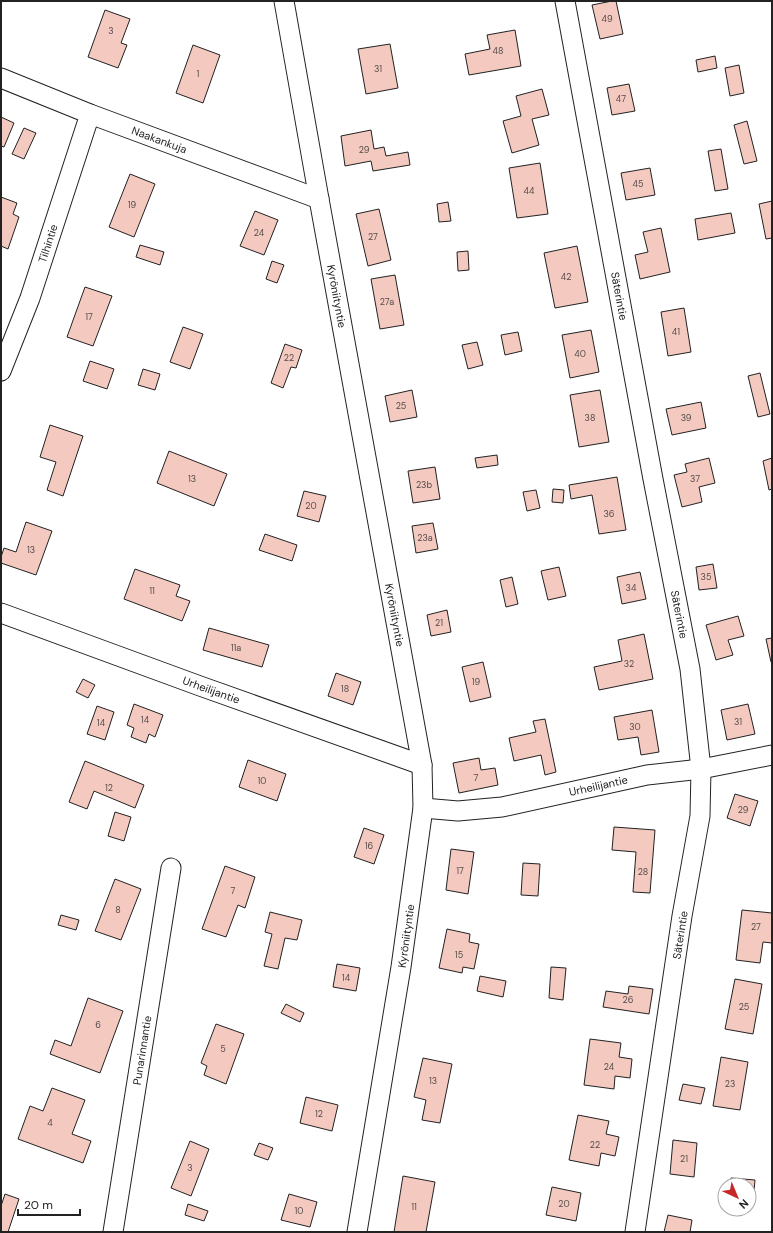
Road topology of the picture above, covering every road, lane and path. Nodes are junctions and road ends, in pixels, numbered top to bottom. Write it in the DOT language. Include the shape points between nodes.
graph roads {
  1 [pos="284,1"];
  2 [pos="565,1"];
  3 [pos="1,78"];
  4 [pos="90,114"];
  5 [pos="319,199"];
  6 [pos="1,371"];
  7 [pos="1,612"];
  8 [pos="772,755"];
  9 [pos="422,765"];
  10 [pos="701,769"];
  11 [pos="423,808"];
  12 [pos="170,868"];
  13 [pos="112,1232"];
  14 [pos="357,1232"];
  15 [pos="635,1232"];
  1 -- 5 [label="street, Kyröniityntie"];
  2 -- 10 [label="street, Säterintie" via="690,669"];
  3 -- 4 [label="street, Naakankuja"];
  4 -- 5 [label="street, Naakankuja"];
  4 -- 6 [label="street, Tilhintie" via="30,298"];
  5 -- 9 [label="street, Kyröniityntie"];
  7 -- 9 [label="street, Urheilijantie"];
  8 -- 10 [label="street, Urheilijantie"];
  9 -- 11 [label="street, Kyröniityntie"];
  10 -- 11 [label="street, Urheilijantie" via="648,775 502,807 458,811"];
  10 -- 15 [label="street, Säterintie" via="700,816 682,916"];
  11 -- 14 [label="street, Kyröniityntie" via="401,967"];
  12 -- 13 [label="street, Punarinnantie"];
}
